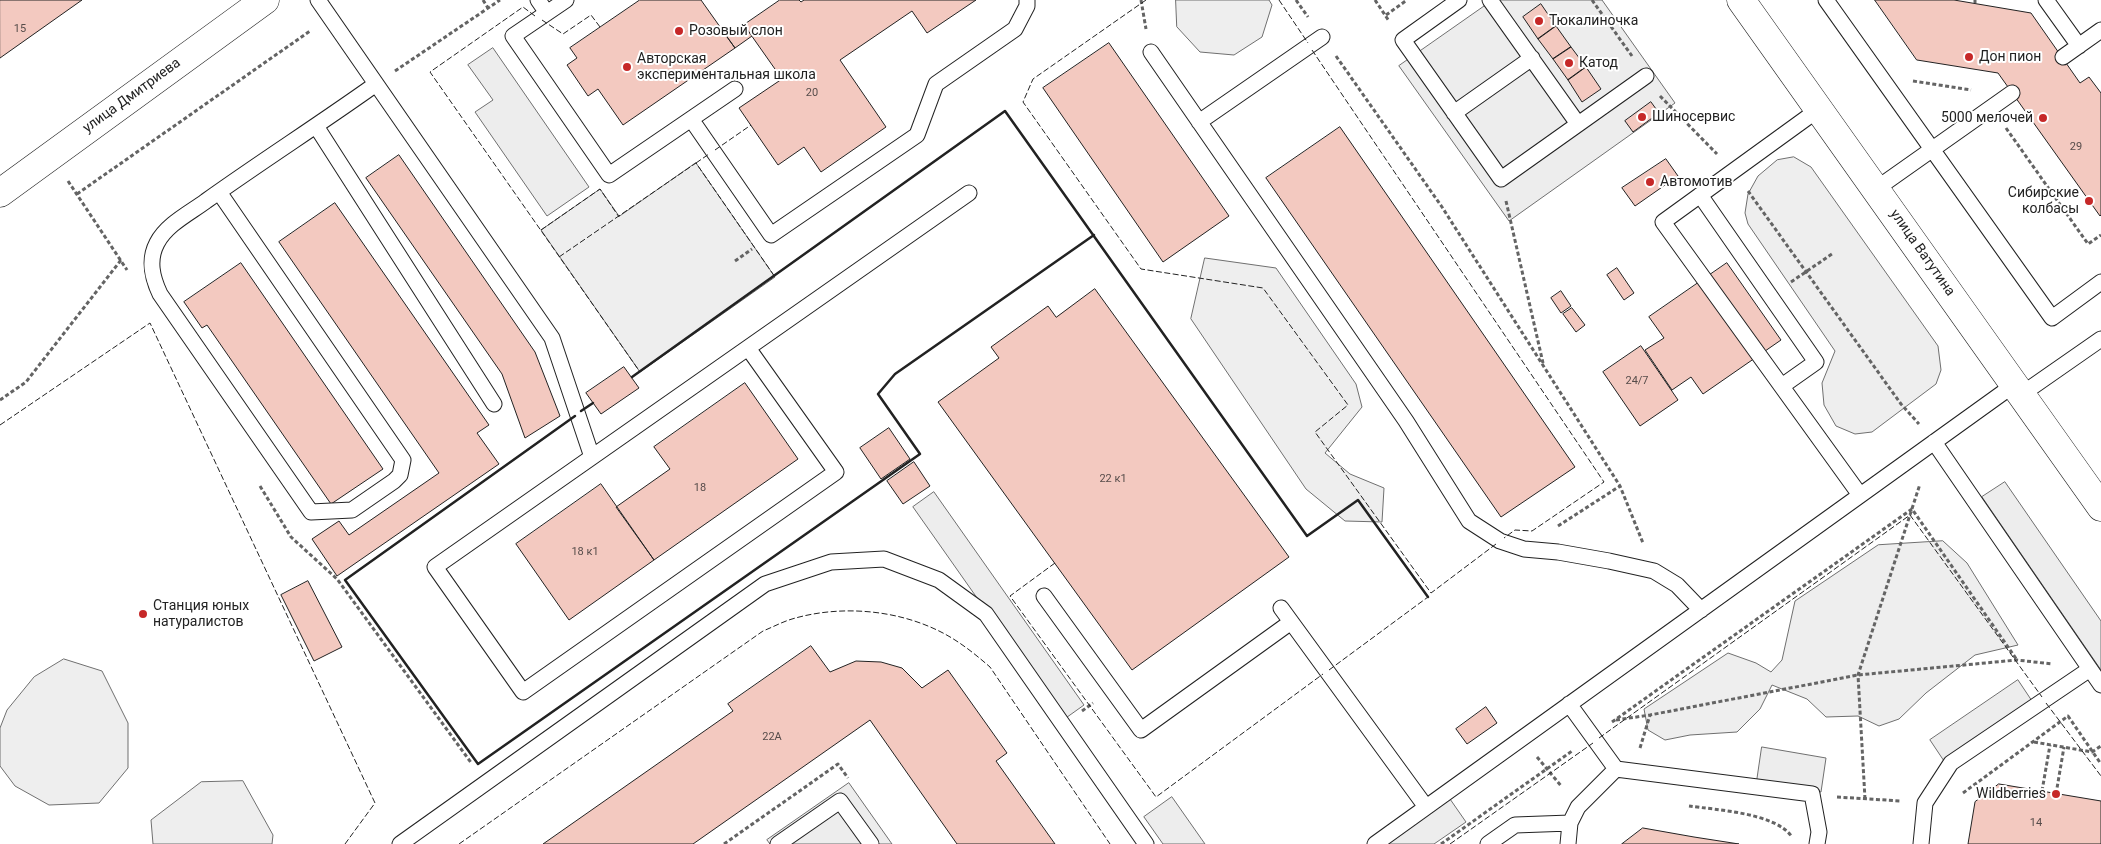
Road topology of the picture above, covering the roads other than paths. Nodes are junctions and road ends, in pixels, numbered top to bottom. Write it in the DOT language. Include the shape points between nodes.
graph roads {
  1 [pos="265,0"];
  2 [pos="318,0"];
  3 [pos="538,0"];
  4 [pos="566,0"];
  5 [pos="1027,0"];
  6 [pos="1459,0"];
  7 [pos="1490,0"];
  8 [pos="1741,0"];
  9 [pos="1826,0"];
  10 [pos="2046,0"];
  11 [pos="547,13"];
  12 [pos="2101,30"];
  13 [pos="1322,37"];
  14 [pos="2079,46"];
  15 [pos="1150,52"];
  16 [pos="2063,57"];
  17 [pos="1532,58"];
  18 [pos="1646,76"];
  19 [pos="376,84"];
  20 [pos="735,89"];
  21 [pos="2012,93"];
  22 [pos="1819,109"];
  23 [pos="1454,113"];
  24 [pos="691,119"];
  25 [pos="1199,122"];
  26 [pos="1578,124"];
  27 [pos="316,126"];
  28 [pos="1932,149"];
  29 [pos="1876,189"];
  30 [pos="219,192"];
  31 [pos="0,193"];
  32 [pos="969,193"];
  33 [pos="1700,195"];
  34 [pos="2101,282"];
  35 [pos="2101,339"];
  36 [pos="748,348"];
  37 [pos="1782,386"];
  38 [pos="2018,389"];
  39 [pos="494,404"];
  40 [pos="1934,442"];
  41 [pos="592,457"];
  42 [pos="1860,495"];
  43 [pos="2101,507"];
  44 [pos="1044,596"];
  45 [pos="1281,608"];
  46 [pos="1700,610"];
  47 [pos="1291,622"];
  48 [pos="2090,669"];
  49 [pos="2101,685"];
  50 [pos="1569,704"];
  51 [pos="1616,769"];
  52 [pos="1426,808"];
  53 [pos="1570,823"];
  54 [pos="400,844"];
  55 [pos="778,844"];
  56 [pos="871,844"];
  57 [pos="1146,844"];
  58 [pos="1375,844"];
  59 [pos="1488,844"];
  60 [pos="1568,844"];
  61 [pos="1817,844"];
  62 [pos="1921,844"];
  1 -- 31 [label="main road, улица Дмитриева"];
  2 -- 19 [label="lane"];
  3 -- 11 [label="lane"];
  4 -- 11 [label="lane"];
  5 -- 24 [label="lane" via="1016,29 936,84 917,135 771,235"];
  6 -- 23 [label="lane" via="1403,40"];
  7 -- 17 [label="lane"];
  8 -- 22 [label="main road, улица Ватутина"];
  9 -- 28 [label="lane"];
  10 -- 14 [label="lane"];
  11 -- 24 [label="lane" via="513,36 609,175"];
  12 -- 14 [label="lane"];
  13 -- 25 [label="lane"];
  14 -- 16 [label="lane"];
  15 -- 25 [label="lane"];
  17 -- 23 [label="lane"];
  17 -- 26 [label="lane"];
  18 -- 26 [label="lane"];
  19 -- 27 [label="lane"];
  19 -- 41 [label="lane" via="552,338"];
  20 -- 24 [label="lane"];
  21 -- 28 [label="lane"];
  22 -- 29 [label="main road, улица Ватутина"];
  22 -- 33 [label="lane"];
  23 -- 26 [label="lane" via="1501,179"];
  25 -- 46 [label="lane" via="1406,421 1470,521 1500,541 1524,549 1654,571 1677,586"];
  27 -- 30 [label="lane"];
  27 -- 39 [label="lane"];
  28 -- 29 [label="lane"];
  28 -- 34 [label="lane" via="2052,318"];
  29 -- 38 [label="main road, улица Ватутина"];
  30 -- 30 [label="lane" via="163,234 152,257 154,282 311,512 352,510 400,476 402,460"];
  32 -- 36 [label="lane"];
  33 -- 37 [label="lane" via="1816,362"];
  33 -- 37 [label="lane" via="1663,222"];
  35 -- 38 [label="lane"];
  36 -- 41 [label="lane"];
  36 -- 41 [label="lane" via="836,472 523,692 435,567"];
  37 -- 42 [label="lane"];
  38 -- 40 [label="lane"];
  38 -- 43 [label="main road, улица Ватутина"];
  40 -- 42 [label="lane"];
  40 -- 48 [label="lane"];
  42 -- 46 [label="lane"];
  44 -- 47 [label="lane" via="1141,730"];
  45 -- 47 [label="lane"];
  46 -- 50 [label="lane"];
  47 -- 52 [label="lane"];
  48 -- 49 [label="lane"];
  48 -- 62 [label="lane" via="1951,763 1925,803"];
  50 -- 51 [label="lane"];
  50 -- 52 [label="lane"];
  51 -- 53 [label="lane" via="1578,807"];
  51 -- 61 [label="lane" via="1812,794 1819,832"];
  52 -- 58 [label="lane"];
  53 -- 59 [label="lane" via="1516,825"];
  53 -- 60 [label="lane"];
  54 -- 57 [label="lane" via="765,584 831,562 884,559 940,580 986,614"];
  55 -- 56 [label="lane" via="840,800"];
}
